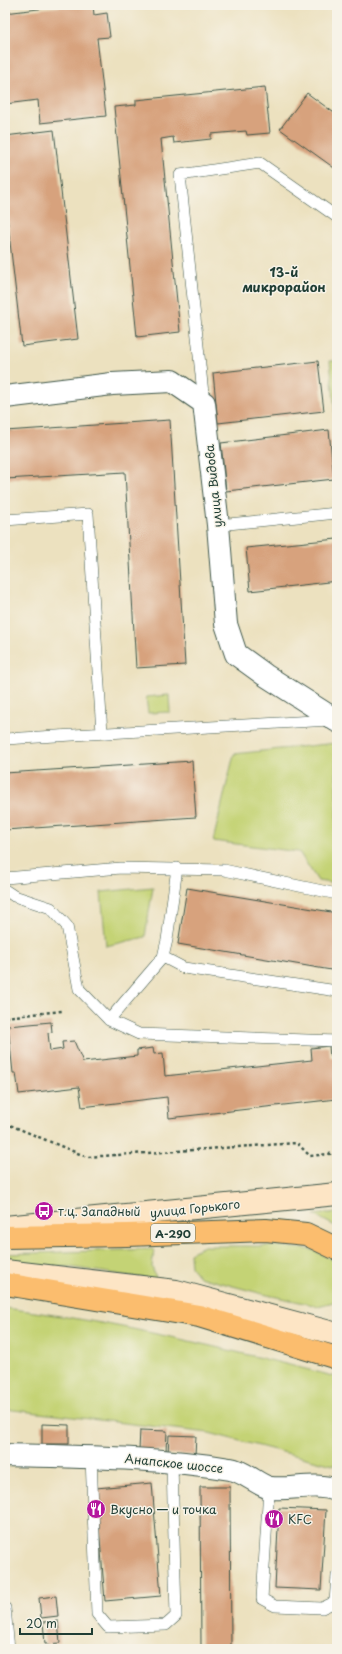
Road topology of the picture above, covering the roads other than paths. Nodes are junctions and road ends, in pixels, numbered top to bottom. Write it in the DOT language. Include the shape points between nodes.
graph roads {
  1 [pos="337,217"];
  2 [pos="5,397"];
  3 [pos="204,403"];
  4 [pos="337,513"];
  5 [pos="5,520"];
  6 [pos="218,525"];
  7 [pos="336,720"];
  8 [pos="102,733"];
  9 [pos="5,739"];
  10 [pos="177,868"];
  11 [pos="5,878"];
  12 [pos="5,890"];
  13 [pos="337,894"];
  14 [pos="163,957"];
  15 [pos="337,991"];
  16 [pos="109,1020"];
  17 [pos="337,1041"];
  18 [pos="337,1194"];
  19 [pos="5,1227"];
  20 [pos="5,1237"];
  21 [pos="337,1249"];
  22 [pos="5,1271"];
  23 [pos="5,1284"];
  24 [pos="337,1334"];
  25 [pos="337,1358"];
  26 [pos="5,1455"];
  27 [pos="91,1457"];
  28 [pos="172,1463"];
  29 [pos="269,1488"];
  30 [pos="337,1490"];
  31 [pos="337,1576"];
  32 [pos="5,1608"];
  33 [pos="9,1649"];
  1 -- 3 [label="lane" via="260,163 180,175"];
  2 -- 3 [label="street" via="112,384 172,381"];
  3 -- 6 [label="street, улица Видова"];
  4 -- 6 [label="lane"];
  5 -- 8 [label="lane" via="88,514"];
  6 -- 7 [label="street, улица Видова" via="226,624 236,654"];
  7 -- 8 [label="lane"];
  8 -- 9 [label="lane"];
  10 -- 11 [label="lane" via="121,868"];
  10 -- 13 [label="lane" via="224,870"];
  10 -- 14 [label="lane" via="168,940"];
  12 -- 16 [label="lane" via="14,896 51,908 67,926 79,989"];
  14 -- 15 [label="lane" via="184,968"];
  14 -- 16 [label="lane"];
  16 -- 17 [label="lane" via="139,1034"];
  18 -- 19 [label="main road, улица Горького"];
  20 -- 21 [label="highway, А-290" via="266,1230 306,1234"];
  22 -- 24 [label="main road" via="176,1291"];
  23 -- 25 [label="highway" via="199,1316"];
  26 -- 27 [label="street, Анапское шоссе"];
  27 -- 28 [label="street, Анапское шоссе" via="132,1458"];
  27 -- 28 [label="lane" via="97,1614 108,1627 166,1625 176,1616"];
  28 -- 29 [label="street, Анапское шоссе" via="239,1471"];
  29 -- 30 [label="street" via="316,1485"];
  29 -- 31 [label="lane" via="262,1599 275,1606 322,1608 335,1602"];
  32 -- 33 [label="lane"];
}
